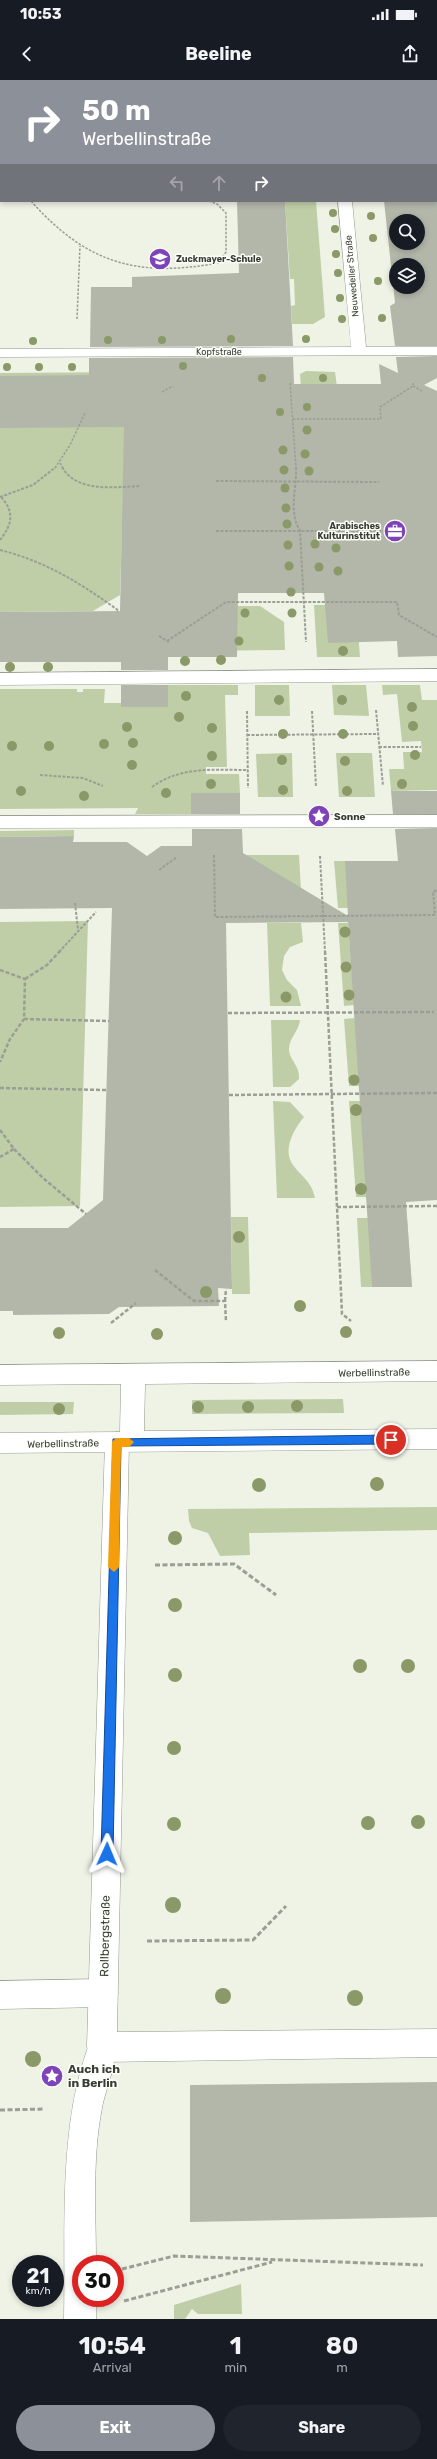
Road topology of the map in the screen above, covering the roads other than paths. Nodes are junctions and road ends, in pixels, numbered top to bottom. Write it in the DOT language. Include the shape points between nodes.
graph roads {
  1 [pos="345,202"];
  2 [pos="437,351"];
  3 [pos="359,352"];
  4 [pos="0,354"];
  5 [pos="437,675"];
  6 [pos="0,679"];
  7 [pos="437,821"];
  8 [pos="0,822"];
  9 [pos="437,1371"];
  10 [pos="133,1374"];
  11 [pos="0,1375"];
  12 [pos="437,1439"];
  13 [pos="124,1442"];
  14 [pos="0,1444"];
  15 [pos="104,1992"];
  16 [pos="0,1995"];
  17 [pos="437,2043"];
  18 [pos="102,2047"];
  19 [pos="80,2319"];
  1 -- 3 [label="street, Neuwedeller Straße"];
  2 -- 3 [label="street, Kopfstraße"];
  3 -- 4 [label="street, Kopfstraße"];
  5 -- 6 [label="street" via="100,670"];
  7 -- 8 [label="street" via="128,814"];
  9 -- 10 [label="street, Werbellinstraße"];
  10 -- 11 [label="street, Werbellinstraße"];
  10 -- 13 [label="street, Rollbergstraße"];
  12 -- 13 [label="street, Werbellinstraße"];
  13 -- 14 [label="street, Werbellinstraße"];
  13 -- 15 [label="street, Rollbergstraße" via="114,1565"];
  15 -- 16 [label="street"];
  15 -- 18 [label="street, Rollbergstraße"];
  17 -- 18 [label="street"];
  18 -- 19 [label="street, Rollbergstraße" via="87,2109 82,2147"];
}
